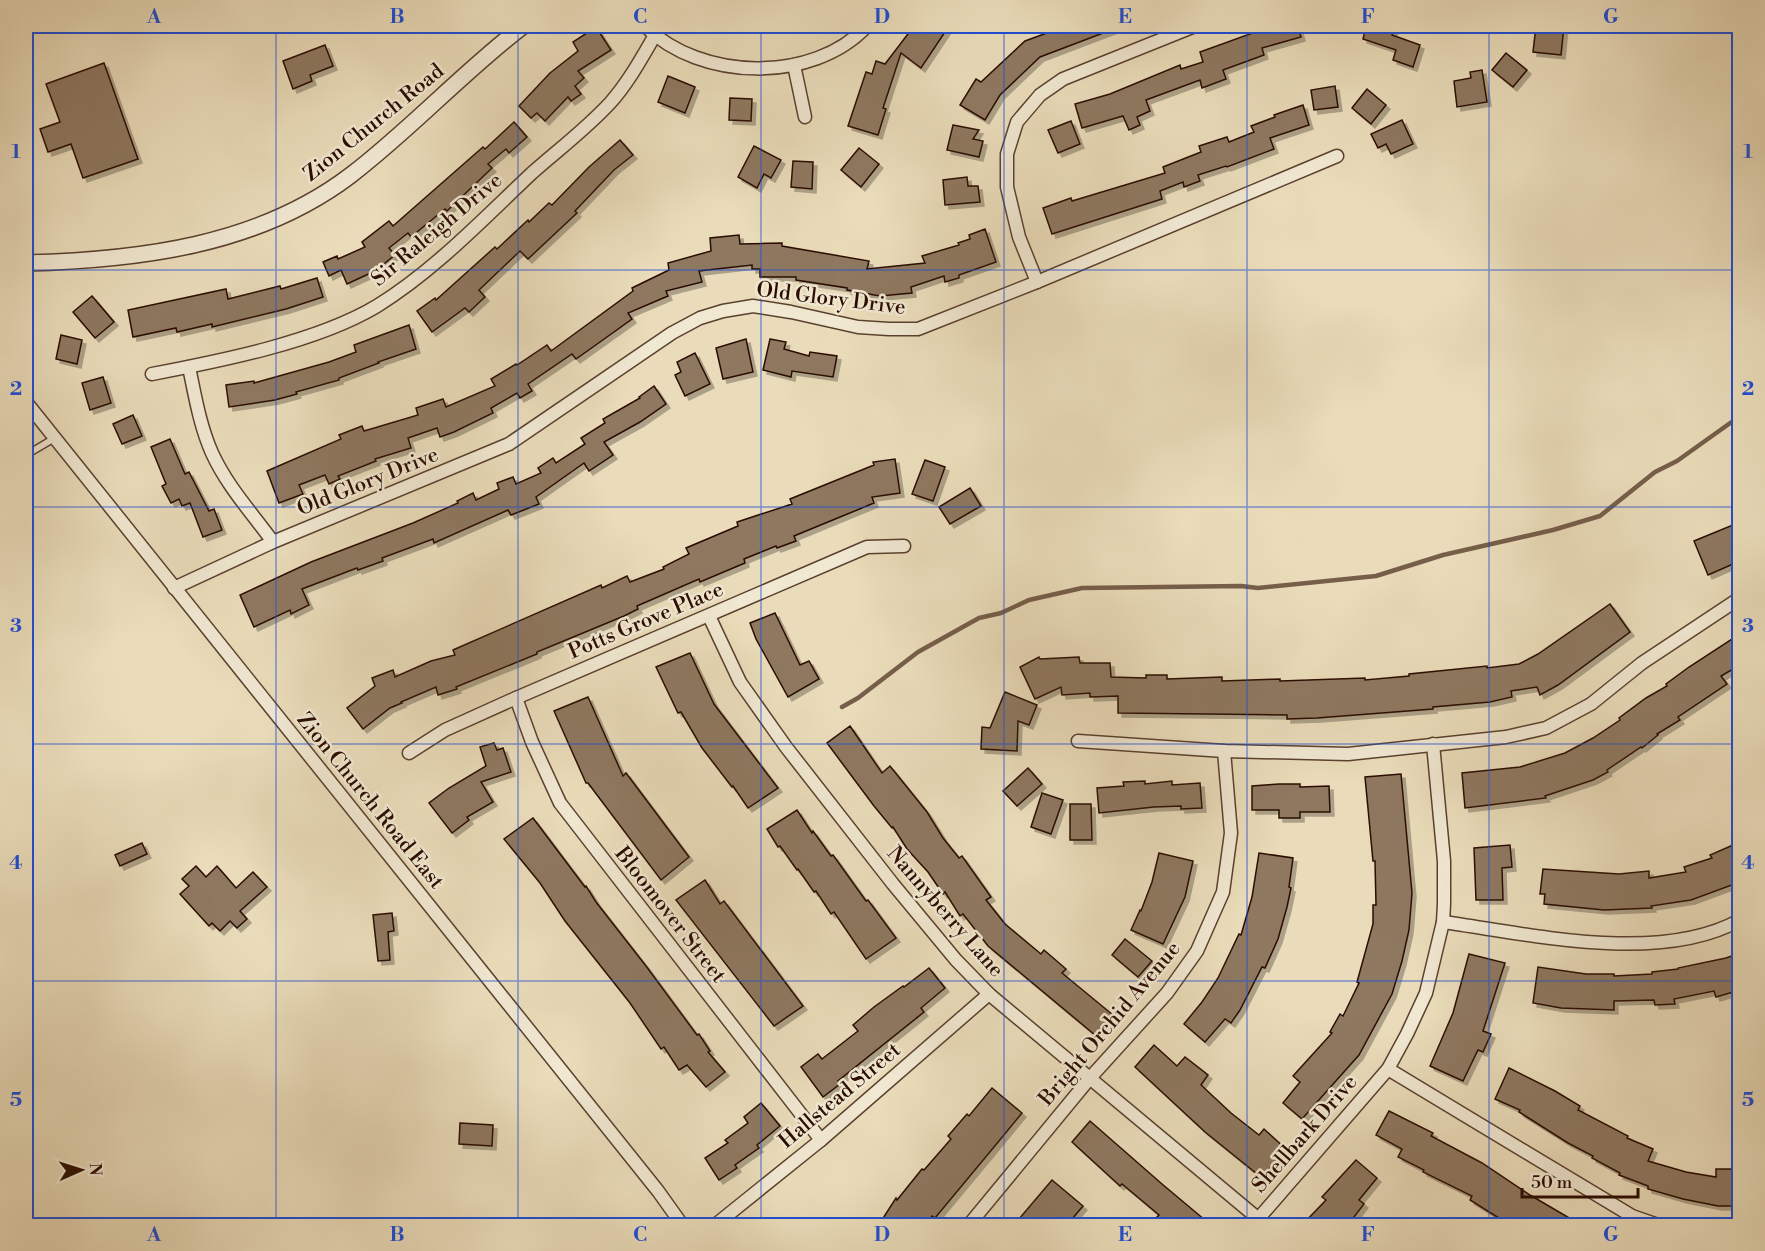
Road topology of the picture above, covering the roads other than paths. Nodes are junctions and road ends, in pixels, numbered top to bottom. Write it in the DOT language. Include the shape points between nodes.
graph roads {
  1 [pos="523,26"];
  2 [pos="645,26"];
  3 [pos="867,26"];
  4 [pos="1195,26"];
  5 [pos="655,35"];
  6 [pos="794,65"];
  7 [pos="805,117"];
  8 [pos="1337,156"];
  9 [pos="26,263"];
  10 [pos="1037,282"];
  11 [pos="189,367"];
  12 [pos="152,374"];
  13 [pos="26,402"];
  14 [pos="53,439"];
  15 [pos="26,455"];
  16 [pos="273,542"];
  17 [pos="904,546"];
  18 [pos="174,588"];
  19 [pos="1740,598"];
  20 [pos="709,616"];
  21 [pos="516,698"];
  22 [pos="1078,741"];
  23 [pos="1433,744"];
  24 [pos="1224,751"];
  25 [pos="409,753"];
  26 [pos="1740,920"];
  27 [pos="1443,922"];
  28 [pos="989,994"];
  29 [pos="1388,1069"];
  30 [pos="1090,1078"];
  31 [pos="820,1140"];
  32 [pos="1259,1223"];
  33 [pos="683,1226"];
  34 [pos="714,1226"];
  35 [pos="968,1226"];
  36 [pos="1661,1226"];
  1 -- 9 [label="street, Zion Church Road" via="351,175 292,212 213,241 177,248"];
  2 -- 5 [label="street"];
  3 -- 6 [label="street" via="836,50"];
  4 -- 10 [label="street" via="1063,79 1040,95 1017,122 1007,154 1007,187 1019,237"];
  5 -- 6 [label="street" via="692,56 734,68"];
  5 -- 11 [label="street, Sir Raleigh Drive" via="610,103 413,281 376,307 332,327"];
  6 -- 7 [label="street"];
  8 -- 10 [label="street, Old Glory Drive"];
  10 -- 16 [label="street, Old Glory Drive" via="918,329 858,327 753,306 700,318 509,444"];
  11 -- 12 [label="street, Sir Raleigh Drive"];
  11 -- 16 [label="street" via="212,452 226,480"];
  13 -- 14 [label="street, Zion Church Road East"];
  14 -- 15 [label="lane"];
  14 -- 18 [label="street, Zion Church Road East"];
  16 -- 18 [label="street, Old Glory Drive"];
  17 -- 20 [label="street, Potts Grove Place" via="867,547"];
  18 -- 33 [label="street, Zion Church Road East"];
  19 -- 23 [label="street" via="1642,663 1591,704 1546,728 1506,737"];
  20 -- 21 [label="street, Potts Grove Place"];
  20 -- 28 [label="street, Nannyberry Lane" via="740,682 786,747 942,943"];
  21 -- 25 [label="street, Potts Grove Place" via="445,730"];
  21 -- 31 [label="street, Bloomover Street" via="560,803"];
  22 -- 24 [label="street"];
  23 -- 24 [label="street" via="1348,754"];
  23 -- 27 [label="street, Shellbark Drive" via="1444,861"];
  24 -- 30 [label="street, Bright Orchid Avenue" via="1231,833 1223,892 1197,951 1167,993"];
  26 -- 27 [label="street" via="1690,938 1653,943 1588,942"];
  27 -- 29 [label="street, Shellbark Drive" via="1426,993"];
  28 -- 30 [label="street, Nannyberry Lane"];
  28 -- 31 [label="street, Hallstead Street"];
  29 -- 32 [label="street, Shellbark Drive"];
  29 -- 36 [label="street" via="1632,1216"];
  30 -- 32 [label="street, Nannyberry Lane"];
  30 -- 35 [label="street, Bright Orchid Avenue"];
  31 -- 34 [label="street, Hallstead Street"];
}
